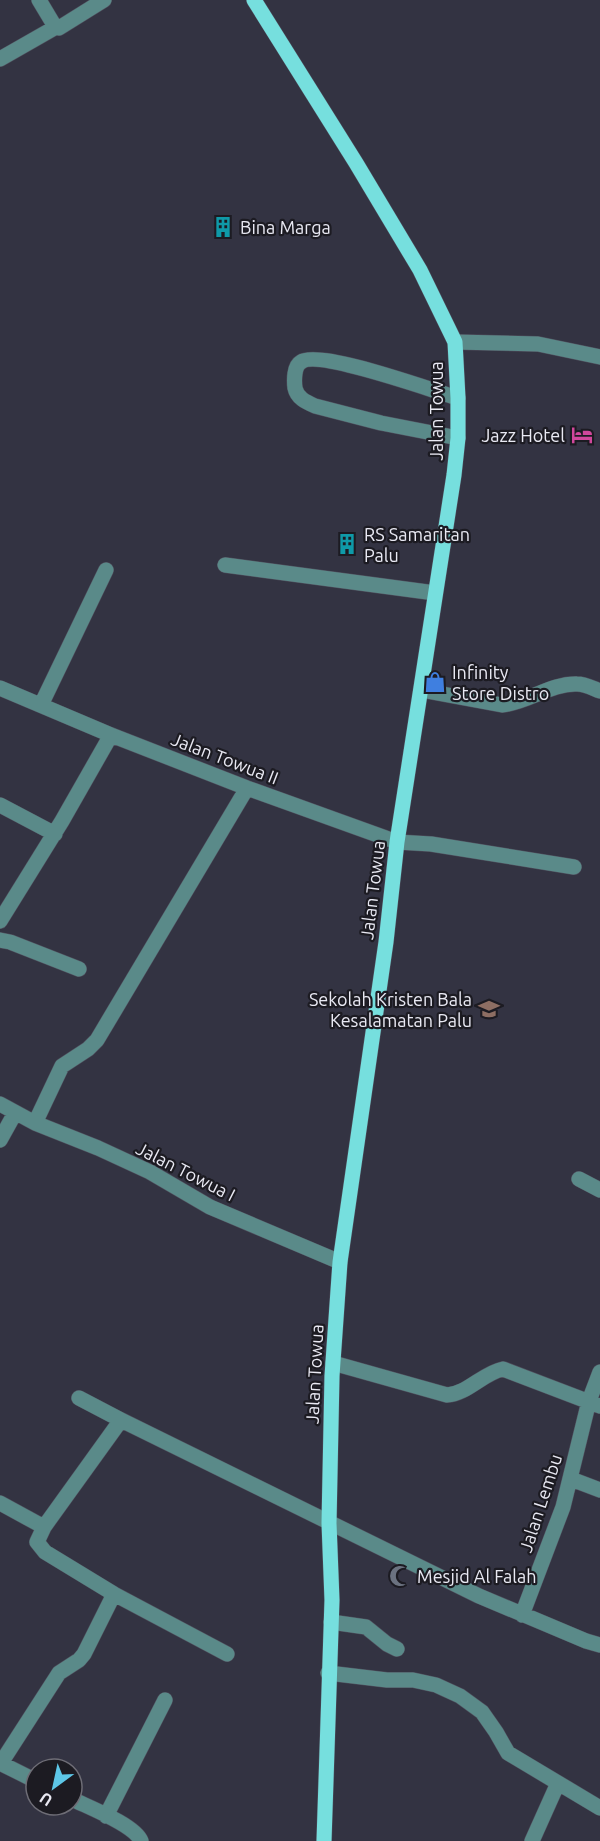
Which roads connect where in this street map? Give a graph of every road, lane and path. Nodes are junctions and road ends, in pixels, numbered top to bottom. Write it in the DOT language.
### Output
graph roads {
  1 [pos="39,0"];
  2 [pos="104,0"];
  3 [pos="254,0"];
  4 [pos="56,27"];
  5 [pos="0,59"];
  6 [pos="455,342"];
  7 [pos="600,357"];
  8 [pos="458,398"];
  9 [pos="458,438"];
  10 [pos="225,565"];
  11 [pos="106,570"];
  12 [pos="435,593"];
  13 [pos="0,688"];
  14 [pos="421,690"];
  15 [pos="600,691"];
  16 [pos="41,705"];
  17 [pos="111,735"];
  18 [pos="247,788"];
  19 [pos="0,805"];
  20 [pos="55,834"];
  21 [pos="397,842"];
  22 [pos="574,867"];
  23 [pos="0,921"];
  24 [pos="0,940"];
  25 [pos="79,969"];
  26 [pos="0,1104"];
  27 [pos="15,1113"];
  28 [pos="35,1123"];
  29 [pos="0,1140"];
  30 [pos="579,1179"];
  31 [pos="600,1190"];
  32 [pos="340,1262"];
  33 [pos="333,1363"];
  34 [pos="600,1372"];
  35 [pos="79,1398"];
  36 [pos="594,1404"];
  37 [pos="122,1420"];
  38 [pos="571,1479"];
  39 [pos="600,1490"];
  40 [pos="1,1505"];
  41 [pos="329,1523"];
  42 [pos="44,1527"];
  43 [pos="114,1594"];
  44 [pos="522,1615"];
  45 [pos="331,1622"];
  46 [pos="600,1645"];
  47 [pos="397,1649"];
  48 [pos="227,1654"];
  49 [pos="328,1673"];
  50 [pos="165,1700"];
  51 [pos="0,1763"];
  52 [pos="24,1775"];
  53 [pos="558,1783"];
  54 [pos="84,1805"];
  55 [pos="600,1808"];
  56 [pos="106,1816"];
  57 [pos="141,1841"];
  58 [pos="324,1841"];
  59 [pos="532,1841"];
  1 -- 4 [label="street"];
  2 -- 4 [label="street"];
  3 -- 6 [label="main road, Jalan Towua"];
  4 -- 5 [label="street"];
  6 -- 7 [label="street"];
  6 -- 8 [label="main road, Jalan Towua"];
  8 -- 9 [label="main road, Jalan Towua"];
  8 -- 9 [label="street"];
  9 -- 12 [label="main road, Jalan Towua"];
  10 -- 12 [label="street"];
  11 -- 16 [label="street"];
  12 -- 14 [label="main road, Jalan Towua"];
  13 -- 16 [label="street, Jalan Towua II"];
  14 -- 15 [label="street"];
  14 -- 21 [label="main road, Jalan Towua"];
  16 -- 17 [label="street, Jalan Towua II"];
  17 -- 18 [label="street, Jalan Towua II"];
  17 -- 20 [label="street"];
  18 -- 21 [label="street, Jalan Towua II"];
  18 -- 28 [label="street"];
  19 -- 20 [label="street"];
  20 -- 23 [label="street"];
  21 -- 22 [label="street, Jalan Towua II"];
  21 -- 32 [label="main road, Jalan Towua"];
  24 -- 25 [label="street"];
  26 -- 27 [label="street, Jalan Towua I"];
  27 -- 28 [label="street, Jalan Towua I"];
  27 -- 29 [label="street"];
  28 -- 32 [label="street, Jalan Towua I"];
  30 -- 31 [label="street"];
  32 -- 33 [label="main road, Jalan Towua"];
  33 -- 36 [label="street"];
  33 -- 41 [label="main road, Jalan Towua"];
  34 -- 36 [label="street, Jalan Lembu"];
  35 -- 37 [label="street"];
  36 -- 38 [label="street, Jalan Lembu"];
  37 -- 41 [label="street"];
  37 -- 42 [label="street"];
  38 -- 39 [label="street"];
  38 -- 44 [label="street, Jalan Lembu"];
  40 -- 42 [label="street"];
  41 -- 44 [label="street"];
  41 -- 45 [label="main road, Jalan Towua"];
  42 -- 43 [label="street"];
  43 -- 48 [label="street"];
  43 -- 51 [label="street"];
  44 -- 46 [label="street"];
  45 -- 47 [label="street"];
  45 -- 49 [label="main road, Jalan Towua"];
  49 -- 53 [label="street"];
  49 -- 58 [label="main road, Jalan Towua"];
  50 -- 56 [label="street"];
  51 -- 52 [label="street"];
  53 -- 55 [label="street"];
  53 -- 59 [label="street"];
  54 -- 56 [label="street"];
  56 -- 57 [label="street"];
}
